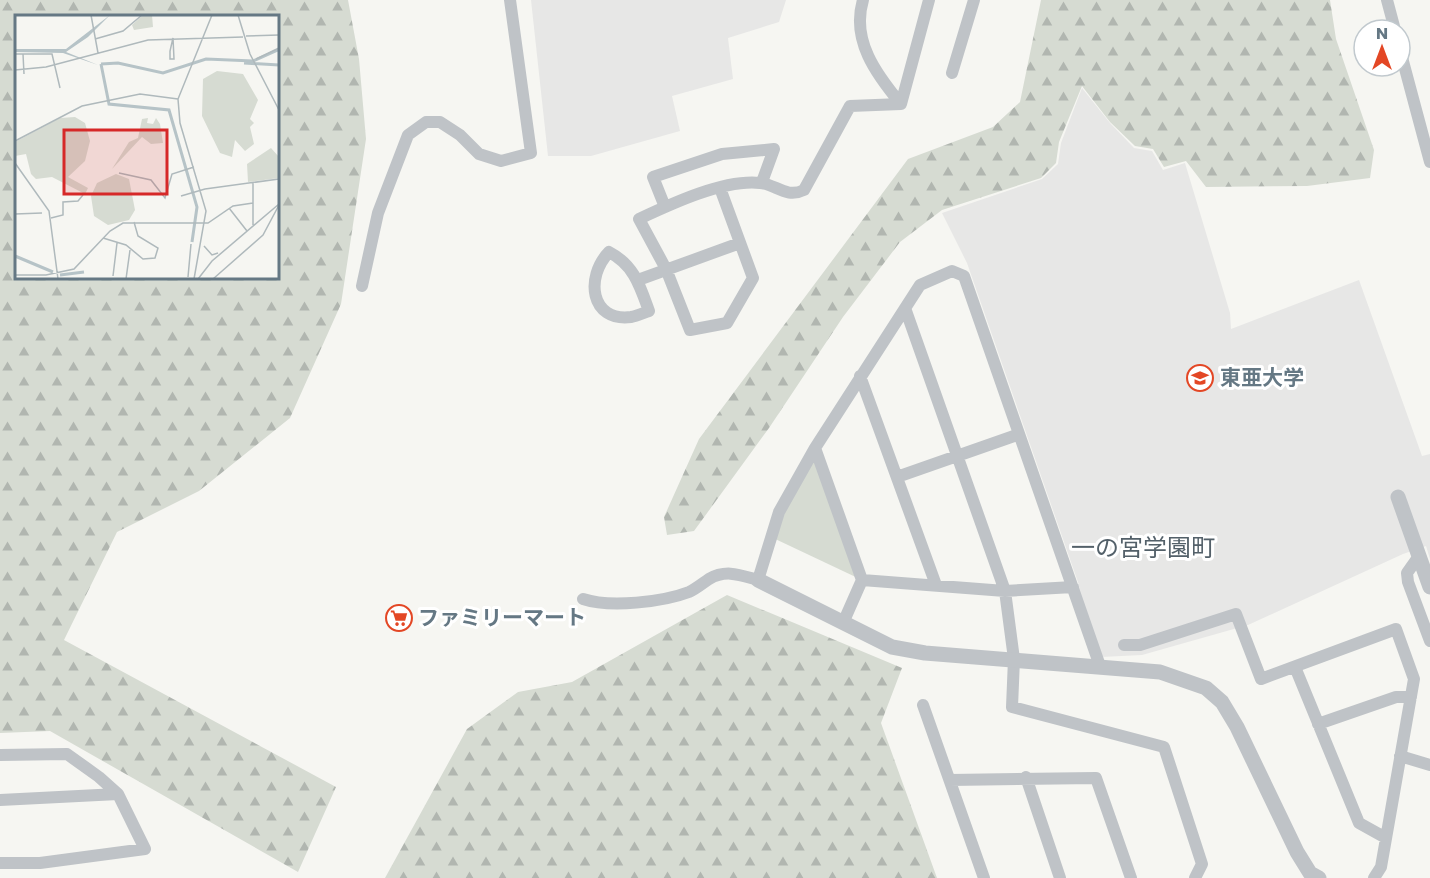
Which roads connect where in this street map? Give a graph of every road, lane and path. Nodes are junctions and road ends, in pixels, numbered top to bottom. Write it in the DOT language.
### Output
graph roads {
  1 [pos="510,0"];
  2 [pos="863,0"];
  3 [pos="930,0"];
  4 [pos="974,0"];
  5 [pos="1387,0"];
  6 [pos="1392,18"];
  7 [pos="952,73"];
  8 [pos="1408,78"];
  9 [pos="901,104"];
  10 [pos="1430,162"];
  11 [pos="762,182"];
  12 [pos="720,188"];
  13 [pos="665,207"];
  14 [pos="740,243"];
  15 [pos="666,270"];
  16 [pos="638,280"];
  17 [pos="362,286"];
  18 [pos="905,308"];
  19 [pos="860,376"];
  20 [pos="1014,436"];
  21 [pos="815,448"];
  22 [pos="957,456"];
  23 [pos="897,477"];
  24 [pos="1398,497"];
  25 [pos="1419,556"];
  26 [pos="758,580"];
  27 [pos="862,580"];
  28 [pos="936,585"];
  29 [pos="1073,587"];
  30 [pos="1430,587"];
  31 [pos="1005,591"];
  32 [pos="583,599"];
  33 [pos="843,623"];
  34 [pos="1430,641"];
  35 [pos="1124,645"];
  36 [pos="1014,659"];
  37 [pos="1100,666"];
  38 [pos="1295,667"];
  39 [pos="1411,697"];
  40 [pos="923,705"];
  41 [pos="1318,724"];
  42 [pos="0,755"];
  43 [pos="1400,756"];
  44 [pos="1430,765"];
  45 [pos="1026,777"];
  46 [pos="950,780"];
  47 [pos="118,794"];
  48 [pos="0,800"];
  49 [pos="1386,838"];
  50 [pos="0,863"];
  51 [pos="984,878"];
  52 [pos="1060,878"];
  53 [pos="1131,878"];
  54 [pos="1195,878"];
  55 [pos="1318,878"];
  56 [pos="1374,878"];
  1 -- 17 [label="street"];
  2 -- 9 [label="street"];
  3 -- 9 [label="street"];
  4 -- 7 [label="street"];
  5 -- 6 [label="street"];
  8 -- 10 [label="street"];
  9 -- 11 [label="street"];
  11 -- 12 [label="street"];
  11 -- 13 [label="street"];
  12 -- 13 [label="street"];
  12 -- 14 [label="street"];
  13 -- 15 [label="street"];
  14 -- 15 [label="street"];
  14 -- 15 [label="street"];
  15 -- 16 [label="street"];
  16 -- 16 [label="street"];
  18 -- 19 [label="street"];
  18 -- 22 [label="street"];
  18 -- 29 [label="street"];
  19 -- 21 [label="street"];
  19 -- 23 [label="street"];
  20 -- 22 [label="street"];
  21 -- 26 [label="street"];
  21 -- 27 [label="street"];
  22 -- 23 [label="street"];
  22 -- 31 [label="street"];
  23 -- 28 [label="street"];
  24 -- 25 [label="street"];
  25 -- 30 [label="street"];
  25 -- 34 [label="street"];
  26 -- 32 [label="street"];
  26 -- 33 [label="street"];
  27 -- 28 [label="street"];
  27 -- 33 [label="street"];
  28 -- 31 [label="street"];
  29 -- 31 [label="street"];
  29 -- 37 [label="street"];
  31 -- 36 [label="street"];
  33 -- 36 [label="street"];
  35 -- 38 [label="street"];
  36 -- 37 [label="street"];
  36 -- 54 [label="street"];
  37 -- 55 [label="street"];
  38 -- 39 [label="street"];
  38 -- 41 [label="street"];
  39 -- 41 [label="street"];
  39 -- 43 [label="street"];
  40 -- 46 [label="street"];
  41 -- 49 [label="street"];
  42 -- 47 [label="street"];
  43 -- 44 [label="street"];
  43 -- 49 [label="street"];
  45 -- 46 [label="street"];
  45 -- 52 [label="street"];
  45 -- 53 [label="street"];
  46 -- 51 [label="street"];
  47 -- 48 [label="street"];
  47 -- 50 [label="street"];
  49 -- 56 [label="street"];
}
